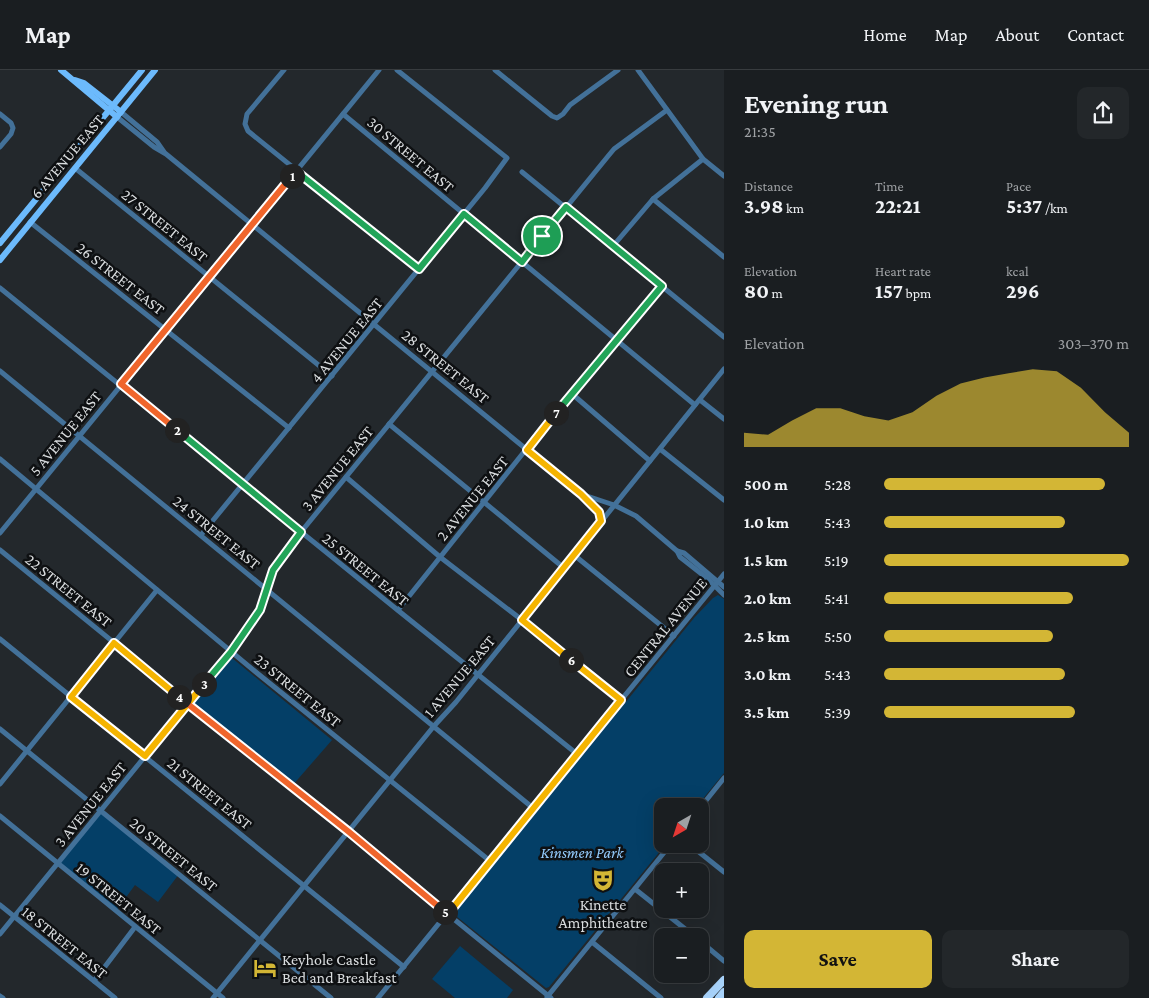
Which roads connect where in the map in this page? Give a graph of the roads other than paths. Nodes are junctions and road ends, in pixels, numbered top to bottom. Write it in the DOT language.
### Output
graph roads {
  1 [pos="61,70"];
  2 [pos="142,70"];
  3 [pos="155,70"];
  4 [pos="284,70"];
  5 [pos="379,70"];
  6 [pos="397,70"];
  7 [pos="495,70"];
  8 [pos="618,70"];
  9 [pos="638,70"];
  10 [pos="111,108"];
  11 [pos="667,110"];
  12 [pos="0,114"];
  13 [pos="343,114"];
  14 [pos="119,115"];
  15 [pos="0,147"];
  16 [pos="703,159"];
  17 [pos="75,168"];
  18 [pos="296,171"];
  19 [pos="522,172"];
  20 [pos="724,176"];
  21 [pos="653,199"];
  22 [pos="566,207"];
  23 [pos="464,214"];
  24 [pos="30,222"];
  25 [pos="252,224"];
  26 [pos="0,243"];
  27 [pos="612,246"];
  28 [pos="724,257"];
  29 [pos="0,260"];
  30 [pos="522,262"];
  31 [pos="419,269"];
  32 [pos="209,277"];
  33 [pos="662,286"];
  34 [pos="0,288"];
  35 [pos="374,324"];
  36 [pos="166,329"];
  37 [pos="724,337"];
  38 [pos="616,339"];
  39 [pos="724,369"];
  40 [pos="0,371"];
  41 [pos="432,372"];
  42 [pos="332,376"];
  43 [pos="121,384"];
  44 [pos="571,393"];
  45 [pos="700,400"];
  46 [pos="695,405"];
  47 [pos="724,419"];
  48 [pos="389,424"];
  49 [pos="289,428"];
  50 [pos="79,435"];
  51 [pos="660,449"];
  52 [pos="527,450"];
  53 [pos="0,459"];
  54 [pos="650,461"];
  55 [pos="346,477"];
  56 [pos="243,484"];
  57 [pos="36,489"];
  58 [pos="581,494"];
  59 [pos="724,500"];
  60 [pos="485,502"];
  61 [pos="614,505"];
  62 [pos="601,521"];
  63 [pos="301,532"];
  64 [pos="0,533"];
  65 [pos="201,536"];
  66 [pos="0,550"];
  67 [pos="677,551"];
  68 [pos="574,555"];
  69 [pos="440,557"];
  70 [pos="564,568"];
  71 [pos="724,574"];
  72 [pos="718,581"];
  73 [pos="714,586"];
  74 [pos="724,587"];
  75 [pos="267,589"];
  76 [pos="157,590"];
  77 [pos="724,595"];
  78 [pos="398,610"];
  79 [pos="522,620"];
  80 [pos="674,636"];
  81 [pos="0,639"];
  82 [pos="114,643"];
  83 [pos="231,652"];
  84 [pos="478,674"];
  85 [pos="71,697"];
  86 [pos="621,700"];
  87 [pos="188,704"];
  88 [pos="434,726"];
  89 [pos="0,730"];
  90 [pos="26,751"];
  91 [pos="577,754"];
  92 [pos="145,756"];
  93 [pos="390,780"];
  94 [pos="723,781"];
  95 [pos="0,784"];
  96 [pos="709,798"];
  97 [pos="533,808"];
  98 [pos="100,811"];
  99 [pos="0,816"];
  100 [pos="349,832"];
  101 [pos="664,853"];
  102 [pos="700,853"];
  103 [pos="490,861"];
  104 [pos="57,864"];
  105 [pos="724,872"];
  106 [pos="304,887"];
  107 [pos="635,889"];
  108 [pos="0,905"];
  109 [pos="448,914"];
  110 [pos="14,917"];
  111 [pos="136,927"];
  112 [pos="684,928"];
  113 [pos="0,934"];
  114 [pos="260,940"];
  115 [pos="592,942"];
  116 [pos="709,948"];
  117 [pos="724,961"];
  118 [pos="404,967"];
  119 [pos="724,980"];
  120 [pos="94,981"];
  121 [pos="724,992"];
  122 [pos="217,993"];
  123 [pos="0,996"];
  124 [pos="548,997"];
  125 [pos="3,998"];
  126 [pos="115,998"];
  127 [pos="213,998"];
  128 [pos="223,998"];
  129 [pos="331,998"];
  130 [pos="378,998"];
  131 [pos="661,998"];
  132 [pos="707,998"];
  133 [pos="718,998"];
  1 -- 10 [label="main road, 28 STREET EAST"];
  2 -- 10 [label="main road, 6 AVENUE EAST"];
  3 -- 14 [label="main road, 6 AVENUE EAST"];
  4 -- 18 [label="street"];
  5 -- 13 [label="street, 5 AVENUE EAST"];
  6 -- 23 [label="street, 4 AVENUE EAST"];
  7 -- 8 [label="street"];
  9 -- 11 [label="street"];
  10 -- 14 [label="main road, 28 STREET EAST"];
  10 -- 26 [label="main road, 6 AVENUE EAST"];
  11 -- 16 [label="street"];
  11 -- 22 [label="street, 3 AVENUE EAST"];
  12 -- 15 [label="street"];
  13 -- 18 [label="street, 5 AVENUE EAST"];
  13 -- 23 [label="street, 30 STREET EAST"];
  14 -- 17 [label="main road, 6 AVENUE EAST"];
  14 -- 25 [label="street, 28 STREET EAST"];
  16 -- 20 [label="street"];
  16 -- 21 [label="street"];
  17 -- 24 [label="main road, 6 AVENUE EAST"];
  17 -- 32 [label="street, 27 STREET EAST"];
  18 -- 25 [label="street, 5 AVENUE EAST"];
  18 -- 31 [label="street"];
  19 -- 22 [label="street"];
  21 -- 27 [label="street"];
  21 -- 28 [label="street"];
  22 -- 27 [label="street"];
  22 -- 30 [label="street, 3 AVENUE EAST"];
  23 -- 30 [label="street, 30 STREET EAST"];
  23 -- 31 [label="street, 4 AVENUE EAST"];
  24 -- 29 [label="main road, 6 AVENUE EAST"];
  24 -- 36 [label="street, 26 STREET EAST"];
  25 -- 32 [label="street, 5 AVENUE EAST"];
  25 -- 35 [label="street, 28 STREET EAST"];
  27 -- 33 [label="street"];
  30 -- 38 [label="street, 30 STREET EAST"];
  30 -- 41 [label="street, 3 AVENUE EAST"];
  31 -- 35 [label="street, 4 AVENUE EAST"];
  32 -- 36 [label="street, 5 AVENUE EAST"];
  32 -- 42 [label="street, 27 STREET EAST"];
  33 -- 37 [label="street"];
  33 -- 38 [label="street, 2 AVENUE EAST"];
  34 -- 43 [label="street, 25 STREET EAST"];
  35 -- 41 [label="street, 28 STREET EAST"];
  35 -- 42 [label="street, 4 AVENUE EAST"];
  36 -- 43 [label="street, 5 AVENUE EAST"];
  36 -- 49 [label="street, 26 STREET EAST"];
  38 -- 44 [label="street, 2 AVENUE EAST"];
  38 -- 46 [label="street, 30 STREET EAST"];
  39 -- 45 [label="street, 1 AVENUE EAST"];
  40 -- 50 [label="street, 24 STREET EAST"];
  41 -- 48 [label="street, 3 AVENUE EAST"];
  41 -- 52 [label="street, 28 STREET EAST"];
  42 -- 49 [label="street, 4 AVENUE EAST"];
  43 -- 50 [label="street, 5 AVENUE EAST"];
  43 -- 56 [label="street, 25 STREET EAST"];
  44 -- 52 [label="street, 2 AVENUE EAST"];
  44 -- 54 [label="street"];
  45 -- 46 [label="street, 1 AVENUE EAST"];
  45 -- 47 [label="street"];
  46 -- 51 [label="street, 1 AVENUE EAST"];
  48 -- 55 [label="street, 3 AVENUE EAST"];
  48 -- 60 [label="street"];
  49 -- 56 [label="street, 4 AVENUE EAST"];
  50 -- 57 [label="street, 5 AVENUE EAST"];
  50 -- 65 [label="street, 24 STREET EAST"];
  51 -- 54 [label="street, 1 AVENUE EAST"];
  51 -- 59 [label="street"];
  52 -- 58 [label="street, 28 STREET EAST"];
  52 -- 60 [label="street, 2 AVENUE EAST"];
  53 -- 57 [label="street, 23 STREET EAST"];
  54 -- 61 [label="street, 1 AVENUE EAST"];
  55 -- 63 [label="street, 3 AVENUE EAST"];
  55 -- 69 [label="street"];
  56 -- 63 [label="street, 25 STREET EAST"];
  56 -- 65 [label="street, 4 AVENUE EAST"];
  57 -- 64 [label="street, 5 AVENUE EAST"];
  57 -- 76 [label="street, 23 STREET EAST"];
  58 -- 61 [label="street, 28 STREET EAST"];
  58 -- 62 [label="street"];
  60 -- 69 [label="street, 2 AVENUE EAST"];
  60 -- 70 [label="street"];
  61 -- 62 [label="street, 1 AVENUE EAST"];
  61 -- 67 [label="street, 28 STREET EAST"];
  62 -- 68 [label="street, 1 AVENUE EAST"];
  63 -- 75 [label="street, 3 AVENUE EAST"];
  63 -- 78 [label="street, 25 STREET EAST"];
  65 -- 75 [label="street, 24 STREET EAST"];
  66 -- 82 [label="street, 22 STREET EAST"];
  67 -- 72 [label="street"];
  67 -- 73 [label="street, 28 STREET EAST"];
  68 -- 70 [label="street, 1 AVENUE EAST"];
  68 -- 80 [label="street"];
  69 -- 78 [label="street, 2 AVENUE EAST"];
  69 -- 79 [label="street"];
  70 -- 79 [label="street, 1 AVENUE EAST"];
  71 -- 72 [label="street, CENTRAL AVENUE"];
  72 -- 73 [label="street, CENTRAL AVENUE"];
  72 -- 74 [label="street"];
  73 -- 77 [label="street, 28 STREET EAST"];
  73 -- 80 [label="street, CENTRAL AVENUE"];
  75 -- 83 [label="street, 3 AVENUE EAST"];
  75 -- 88 [label="street, 24 STREET EAST"];
  76 -- 82 [label="street"];
  76 -- 83 [label="street, 23 STREET EAST"];
  78 -- 84 [label="street, 25 STREET EAST"];
  79 -- 84 [label="street, 1 AVENUE EAST"];
  79 -- 86 [label="street"];
  80 -- 86 [label="street, CENTRAL AVENUE"];
  81 -- 85 [label="street, 21 STREET EAST"];
  82 -- 85 [label="street"];
  82 -- 87 [label="street, 22 STREET EAST"];
  83 -- 87 [label="street, 3 AVENUE EAST"];
  83 -- 93 [label="street, 23 STREET EAST"];
  84 -- 88 [label="street, 1 AVENUE EAST"];
  84 -- 91 [label="street, 25 STREET EAST"];
  85 -- 90 [label="street"];
  85 -- 92 [label="street, 21 STREET EAST"];
  86 -- 91 [label="street, CENTRAL AVENUE"];
  87 -- 92 [label="street, 3 AVENUE EAST"];
  87 -- 100 [label="street, 22 STREET EAST"];
  88 -- 93 [label="street, 1 AVENUE EAST"];
  88 -- 97 [label="street, 24 STREET EAST"];
  89 -- 90 [label="street, 20 STREET EAST"];
  90 -- 95 [label="street"];
  90 -- 98 [label="street, 20 STREET EAST"];
  91 -- 97 [label="street, CENTRAL AVENUE"];
  92 -- 98 [label="street, 3 AVENUE EAST"];
  92 -- 106 [label="street, 21 STREET EAST"];
  93 -- 100 [label="street, 1 AVENUE EAST"];
  93 -- 103 [label="street, 23 STREET EAST"];
  94 -- 96 [label="street"];
  97 -- 103 [label="street, CENTRAL AVENUE"];
  98 -- 104 [label="street, 3 AVENUE EAST"];
  98 -- 114 [label="street, 20 STREET EAST"];
  99 -- 104 [label="street, 19 STREET EAST"];
  100 -- 106 [label="street, 1 AVENUE EAST"];
  100 -- 109 [label="street, 22 STREET EAST"];
  101 -- 107 [label="street"];
  102 -- 105 [label="street"];
  103 -- 109 [label="street, CENTRAL AVENUE"];
  104 -- 110 [label="street, 3 AVENUE EAST"];
  104 -- 111 [label="street, 19 STREET EAST"];
  106 -- 114 [label="street, 1 AVENUE EAST"];
  106 -- 118 [label="street, 21 STREET EAST"];
  107 -- 112 [label="street"];
  107 -- 115 [label="street"];
  108 -- 110 [label="street, 18 STREET EAST"];
  109 -- 118 [label="street, CENTRAL AVENUE"];
  109 -- 124 [label="street, 22 STREET EAST"];
  110 -- 113 [label="street, 3 AVENUE EAST"];
  110 -- 120 [label="street, 18 STREET EAST"];
  111 -- 120 [label="street"];
  111 -- 122 [label="street, 19 STREET EAST"];
  114 -- 122 [label="street, 1 AVENUE EAST"];
  114 -- 129 [label="street, 20 STREET EAST"];
  115 -- 124 [label="street"];
  115 -- 131 [label="street"];
  116 -- 117 [label="street"];
  118 -- 130 [label="street, CENTRAL AVENUE"];
  119 -- 132 [label="highway"];
  120 -- 126 [label="street, 18 STREET EAST"];
  121 -- 133 [label="highway"];
  122 -- 127 [label="street, 1 AVENUE EAST"];
  122 -- 128 [label="street, 19 STREET EAST"];
  123 -- 125 [label="street"];
}
